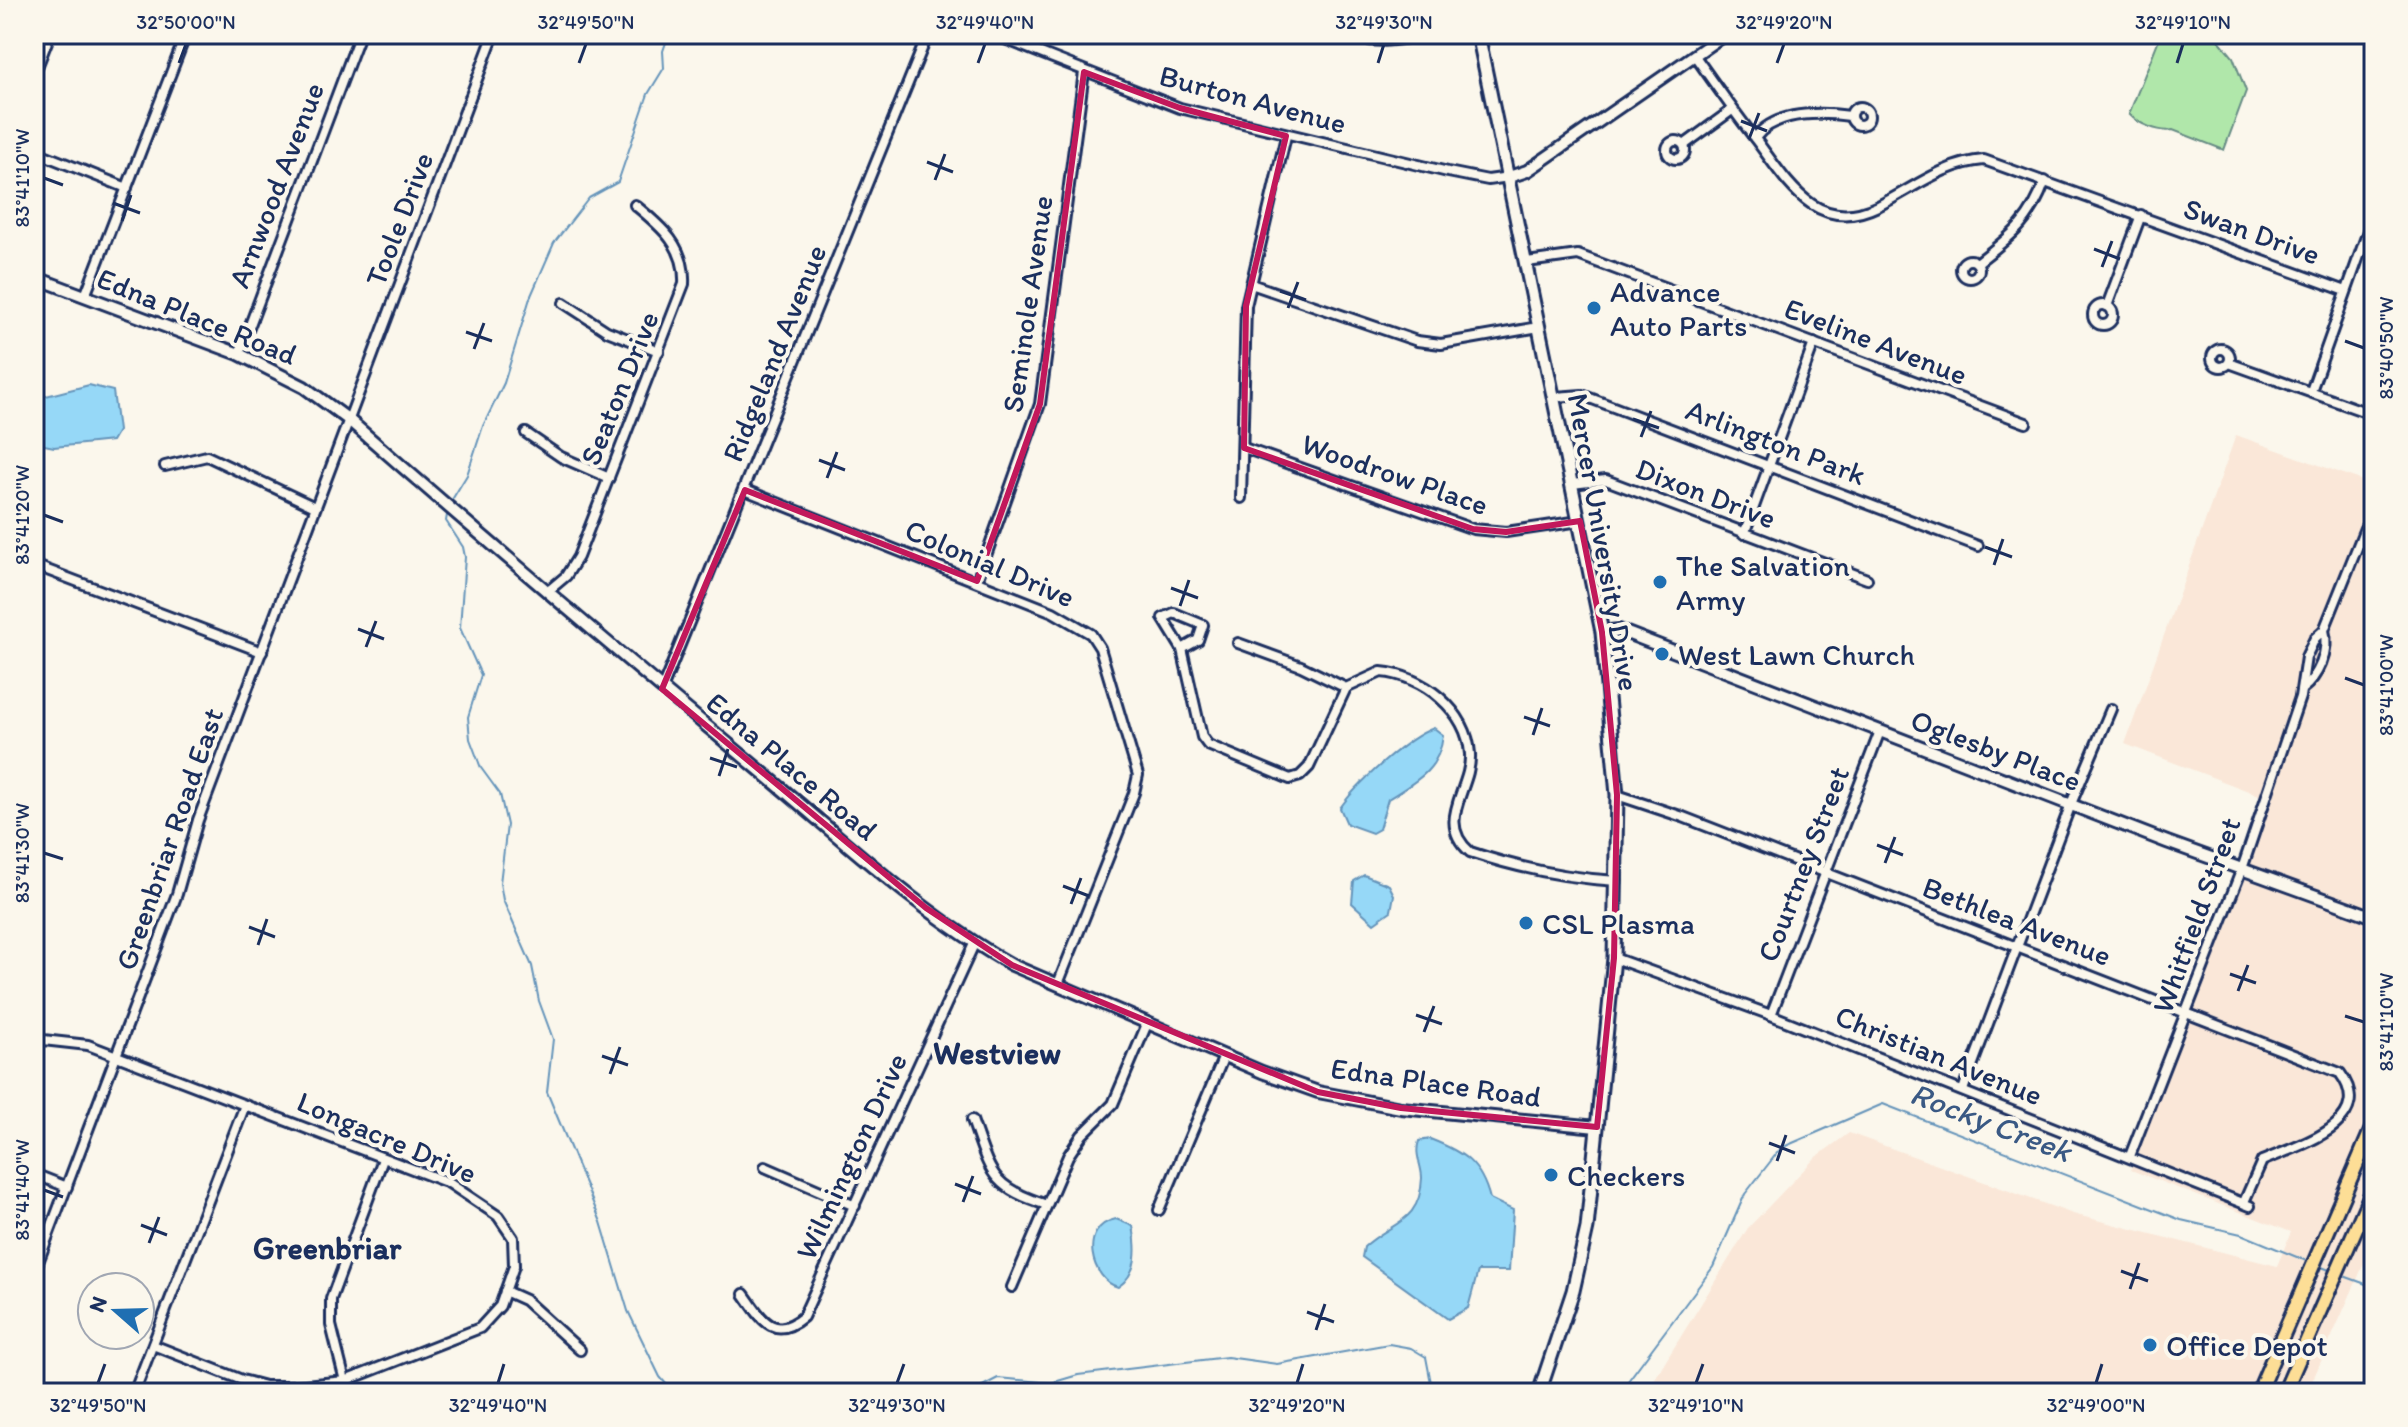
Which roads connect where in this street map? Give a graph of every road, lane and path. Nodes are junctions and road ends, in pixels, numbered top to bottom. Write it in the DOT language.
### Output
graph roads {
  1 [pos="50,34"];
  2 [pos="186,34"];
  3 [pos="360,34"];
  4 [pos="494,34"];
  5 [pos="928,34"];
  6 [pos="992,34"];
  7 [pos="1342,34"];
  8 [pos="1429,34"];
  9 [pos="1478,34"];
  10 [pos="1725,34"];
  11 [pos="1695,56"];
  12 [pos="1084,72"];
  13 [pos="34,75"];
  14 [pos="1732,110"];
  15 [pos="1850,116"];
  16 [pos="1286,136"];
  17 [pos="1755,138"];
  18 [pos="1684,145"];
  19 [pos="34,151"];
  20 [pos="1509,177"];
  21 [pos="2045,181"];
  22 [pos="127,188"];
  23 [pos="635,205"];
  24 [pos="2374,214"];
  25 [pos="2141,215"];
  26 [pos="1527,262"];
  27 [pos="1977,263"];
  28 [pos="34,277"];
  29 [pos="1251,284"];
  30 [pos="2346,291"];
  31 [pos="85,296"];
  32 [pos="564,303"];
  33 [pos="2107,306"];
  34 [pos="1539,327"];
  35 [pos="1814,343"];
  36 [pos="659,351"];
  37 [pos="239,354"];
  38 [pos="2229,363"];
  39 [pos="2311,391"];
  40 [pos="1555,397"];
  41 [pos="2374,415"];
  42 [pos="349,420"];
  43 [pos="2026,423"];
  44 [pos="526,433"];
  45 [pos="1244,448"];
  46 [pos="1769,464"];
  47 [pos="165,466"];
  48 [pos="609,478"];
  49 [pos="1572,484"];
  50 [pos="745,490"];
  51 [pos="1241,498"];
  52 [pos="315,507"];
  53 [pos="1580,521"];
  54 [pos="2374,524"];
  55 [pos="1744,534"];
  56 [pos="1978,546"];
  57 [pos="34,565"];
  58 [pos="1867,579"];
  59 [pos="977,581"];
  60 [pos="547,592"];
  61 [pos="2324,630"];
  62 [pos="1602,632"];
  63 [pos="1238,643"];
  64 [pos="1182,649"];
  65 [pos="262,652"];
  66 [pos="1346,688"];
  67 [pos="662,689"];
  68 [pos="2302,689"];
  69 [pos="2111,709"];
  70 [pos="1880,731"];
  71 [pos="1617,795"];
  72 [pos="2071,804"];
  73 [pos="2243,866"];
  74 [pos="1825,873"];
  75 [pos="1617,881"];
  76 [pos="2374,917"];
  77 [pos="974,944"];
  78 [pos="2017,947"];
  79 [pos="1614,958"];
  80 [pos="1058,984"];
  81 [pos="2187,1012"];
  82 [pos="1771,1015"];
  83 [pos="1147,1024"];
  84 [pos="34,1039"];
  85 [pos="117,1056"];
  86 [pos="1224,1056"];
  87 [pos="1963,1090"];
  88 [pos="245,1105"];
  89 [pos="972,1120"];
  90 [pos="2374,1124"];
  91 [pos="1597,1127"];
  92 [pos="2130,1156"];
  93 [pos="383,1159"];
  94 [pos="765,1167"];
  95 [pos="34,1174"];
  96 [pos="67,1187"];
  97 [pos="2372,1192"];
  98 [pos="2247,1204"];
  99 [pos="1047,1205"];
  100 [pos="855,1206"];
  101 [pos="1159,1210"];
  102 [pos="34,1273"];
  103 [pos="1012,1287"];
  104 [pos="505,1291"];
  105 [pos="744,1294"];
  106 [pos="156,1337"];
  107 [pos="156,1346"];
  108 [pos="580,1350"];
  109 [pos="151,1351"];
  110 [pos="345,1381"];
  111 [pos="134,1393"];
  112 [pos="1539,1393"];
  113 [pos="2258,1393"];
  114 [pos="2284,1393"];
  1 -- 13 [label="street"];
  2 -- 22 [label="street"];
  3 -- 37 [label="street, Arnwood Avenue"];
  4 -- 42 [label="street, Toole Drive"];
  5 -- 50 [label="street, Ridgeland Avenue"];
  6 -- 12 [label="street, Burton Avenue"];
  7 -- 8 [label="street"];
  9 -- 20 [label="main road, Mercer University Drive"];
  10 -- 11 [label="street"];
  11 -- 14 [label="street, Swan Drive"];
  11 -- 20 [label="street"];
  12 -- 16 [label="street, Burton Avenue"];
  12 -- 59 [label="street, Seminole Avenue"];
  14 -- 17 [label="street, Swan Drive"];
  14 -- 18 [label="street"];
  15 -- 17 [label="street"];
  16 -- 20 [label="street, Burton Avenue"];
  16 -- 29 [label="street"];
  17 -- 21 [label="street, Swan Drive"];
  19 -- 22 [label="street"];
  20 -- 26 [label="main road, Mercer University Drive"];
  21 -- 25 [label="street, Swan Drive"];
  21 -- 27 [label="street"];
  22 -- 31 [label="street"];
  23 -- 36 [label="street, Seaton Drive"];
  24 -- 30 [label="street"];
  25 -- 30 [label="street, Swan Drive"];
  25 -- 33 [label="street, Swan Drive"];
  26 -- 34 [label="main road, Mercer University Drive"];
  26 -- 35 [label="street, Eveline Avenue"];
  28 -- 31 [label="street, Edna Place Road"];
  29 -- 34 [label="street"];
  29 -- 45 [label="street"];
  30 -- 39 [label="street"];
  31 -- 37 [label="street, Edna Place Road"];
  32 -- 36 [label="street"];
  34 -- 40 [label="main road, Mercer University Drive"];
  35 -- 43 [label="street, Eveline Avenue"];
  35 -- 46 [label="street"];
  36 -- 48 [label="street, Seaton Drive"];
  37 -- 42 [label="street, Edna Place Road"];
  38 -- 39 [label="street"];
  39 -- 41 [label="street"];
  40 -- 46 [label="street, Arlington Park"];
  40 -- 49 [label="main road, Mercer University Drive"];
  42 -- 52 [label="street, Greenbriar Road East"];
  42 -- 60 [label="street, Edna Place Road"];
  44 -- 48 [label="street"];
  45 -- 51 [label="street"];
  45 -- 53 [label="street, Woodrow Place"];
  46 -- 55 [label="street"];
  46 -- 56 [label="street, Arlington Park"];
  47 -- 52 [label="street"];
  48 -- 60 [label="street, Seaton Drive"];
  49 -- 53 [label="main road, Mercer University Drive"];
  49 -- 55 [label="street, Dixon Drive"];
  50 -- 59 [label="street, Colonial Drive"];
  50 -- 67 [label="street, Ridgeland Avenue"];
  52 -- 65 [label="street, Greenbriar Road East"];
  53 -- 62 [label="main road, Mercer University Drive"];
  54 -- 61 [label="street, Whitfield Street"];
  55 -- 58 [label="street, Dixon Drive"];
  57 -- 65 [label="street"];
  59 -- 80 [label="street, Colonial Drive"];
  60 -- 67 [label="street, Edna Place Road"];
  61 -- 68 [label="street, Whitfield Street"];
  61 -- 68 [label="street, Whitfield Street"];
  62 -- 70 [label="street, Oglesby Place"];
  62 -- 71 [label="main road, Mercer University Drive"];
  63 -- 66 [label="street"];
  64 -- 64 [label="street"];
  64 -- 66 [label="street"];
  65 -- 85 [label="street, Greenbriar Road East"];
  66 -- 75 [label="street"];
  67 -- 77 [label="street, Edna Place Road"];
  68 -- 73 [label="street, Whitfield Street"];
  69 -- 72 [label="street"];
  70 -- 72 [label="street, Oglesby Place"];
  70 -- 74 [label="street, Courtney Street"];
  71 -- 74 [label="street, Bethlea Avenue"];
  71 -- 75 [label="main road, Mercer University Drive"];
  72 -- 73 [label="street, Oglesby Place"];
  72 -- 78 [label="street"];
  73 -- 76 [label="street, Oglesby Place"];
  73 -- 81 [label="street, Whitfield Street"];
  74 -- 78 [label="street, Bethlea Avenue"];
  74 -- 82 [label="street, Courtney Street"];
  75 -- 79 [label="main road, Mercer University Drive"];
  77 -- 80 [label="street, Edna Place Road"];
  77 -- 100 [label="street, Wilmington Drive"];
  78 -- 81 [label="street, Bethlea Avenue"];
  78 -- 87 [label="street"];
  79 -- 82 [label="street, Christian Avenue"];
  79 -- 91 [label="main road, Mercer University Drive"];
  80 -- 83 [label="street, Edna Place Road"];
  81 -- 92 [label="street, Whitfield Street"];
  81 -- 98 [label="street, Bethlea Avenue"];
  82 -- 87 [label="street, Christian Avenue"];
  83 -- 86 [label="street, Edna Place Road"];
  83 -- 99 [label="street"];
  84 -- 85 [label="street, Longacre Drive"];
  85 -- 88 [label="street, Longacre Drive"];
  85 -- 96 [label="street, Greenbriar Road East"];
  86 -- 91 [label="street, Edna Place Road"];
  86 -- 101 [label="street"];
  87 -- 92 [label="street, Christian Avenue"];
  88 -- 93 [label="street, Longacre Drive"];
  88 -- 106 [label="street"];
  89 -- 99 [label="street"];
  90 -- 113 [label="main road"];
  91 -- 112 [label="main road, Mercer University Drive"];
  92 -- 98 [label="street, Christian Avenue"];
  93 -- 104 [label="street, Longacre Drive"];
  93 -- 110 [label="street"];
  94 -- 100 [label="street"];
  95 -- 96 [label="street"];
  96 -- 102 [label="street, Greenbriar Road East"];
  97 -- 114 [label="main road"];
  99 -- 103 [label="street"];
  100 -- 105 [label="street, Wilmington Drive"];
  104 -- 108 [label="street"];
  104 -- 110 [label="street, Longacre Drive"];
  107 -- 110 [label="street, Longacre Drive"];
  109 -- 111 [label="street"];
}
